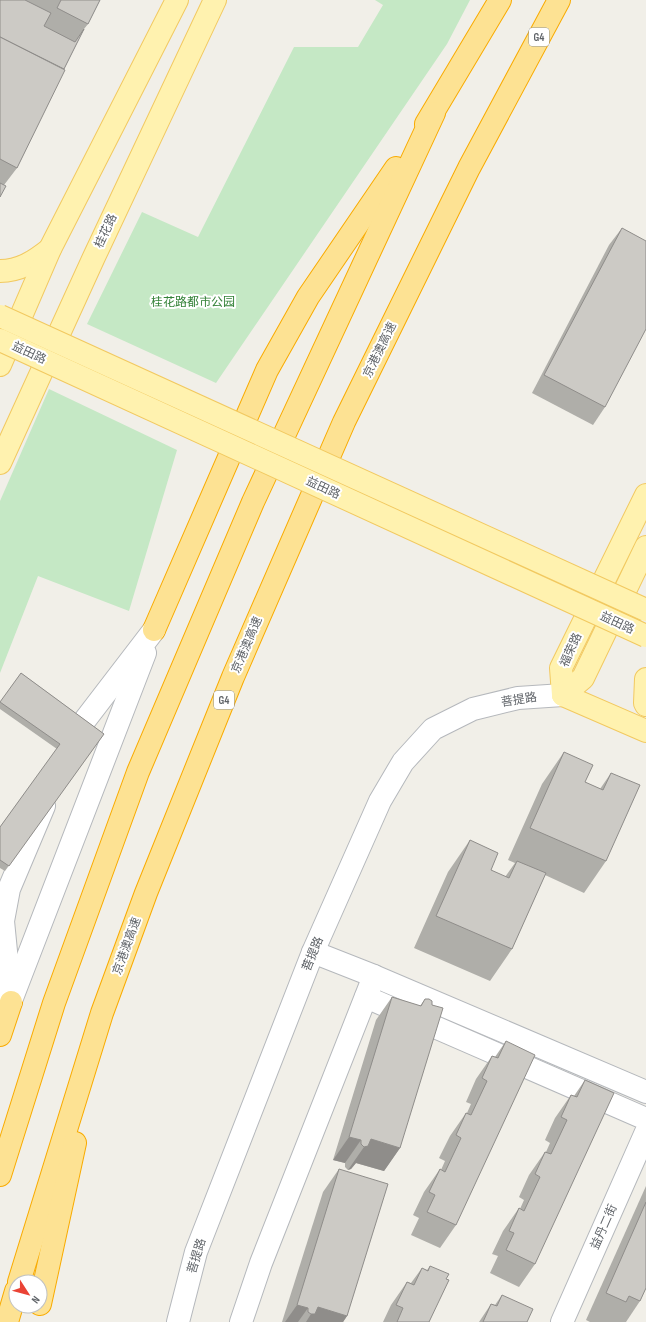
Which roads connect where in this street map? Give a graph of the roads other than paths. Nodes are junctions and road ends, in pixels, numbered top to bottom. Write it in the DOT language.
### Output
graph roads {
  1 [pos="177,0"];
  2 [pos="214,0"];
  3 [pos="500,0"];
  4 [pos="559,0"];
  5 [pos="434,113"];
  6 [pos="50,249"];
  7 [pos="0,271"];
  8 [pos="0,316"];
  9 [pos="0,340"];
  10 [pos="0,365"];
  11 [pos="0,464"];
  12 [pos="645,498"];
  13 [pos="646,547"];
  14 [pos="646,610"];
  15 [pos="154,630"];
  16 [pos="646,636"];
  17 [pos="646,679"];
  18 [pos="563,696"];
  19 [pos="646,705"];
  20 [pos="646,731"];
  21 [pos="62,762"];
  22 [pos="51,790"];
  23 [pos="313,952"];
  24 [pos="374,976"];
  25 [pos="366,997"];
  26 [pos="10,1002"];
  27 [pos="102,1013"];
  28 [pos="0,1034"];
  29 [pos="646,1092"];
  30 [pos="646,1119"];
  31 [pos="646,1132"];
  32 [pos="0,1175"];
  33 [pos="21,1274"];
  34 [pos="47,1274"];
  35 [pos="178,1322"];
  36 [pos="241,1322"];
  37 [pos="562,1322"];
  1 -- 6 [label="main road"];
  2 -- 11 [label="main road, 桂花路"];
  3 -- 5 [label="highway"];
  4 -- 27 [label="highway, 京港澳高速 / G4"];
  5 -- 15 [label="highway"];
  5 -- 32 [label="highway"];
  6 -- 7 [label="main road"];
  6 -- 10 [label="main road"];
  8 -- 14 [label="main road, 益田路, bridge"];
  9 -- 16 [label="main road, 益田路, bridge"];
  12 -- 18 [label="main road, 福荣路"];
  13 -- 18 [label="main road, 福荣路"];
  15 -- 21 [label="street"];
  15 -- 26 [label="street"];
  17 -- 19 [label="main road"];
  18 -- 20 [label="main road"];
  18 -- 23 [label="street, 菩提路"];
  22 -- 26 [label="street"];
  23 -- 24 [label="street"];
  23 -- 35 [label="street, 菩提路"];
  24 -- 25 [label="street"];
  24 -- 29 [label="street"];
  25 -- 30 [label="street"];
  25 -- 36 [label="street"];
  26 -- 28 [label="highway"];
  27 -- 33 [label="highway, 京港澳高速 / G4"];
  27 -- 34 [label="highway"];
  31 -- 37 [label="street, 益丹二街"];
}
